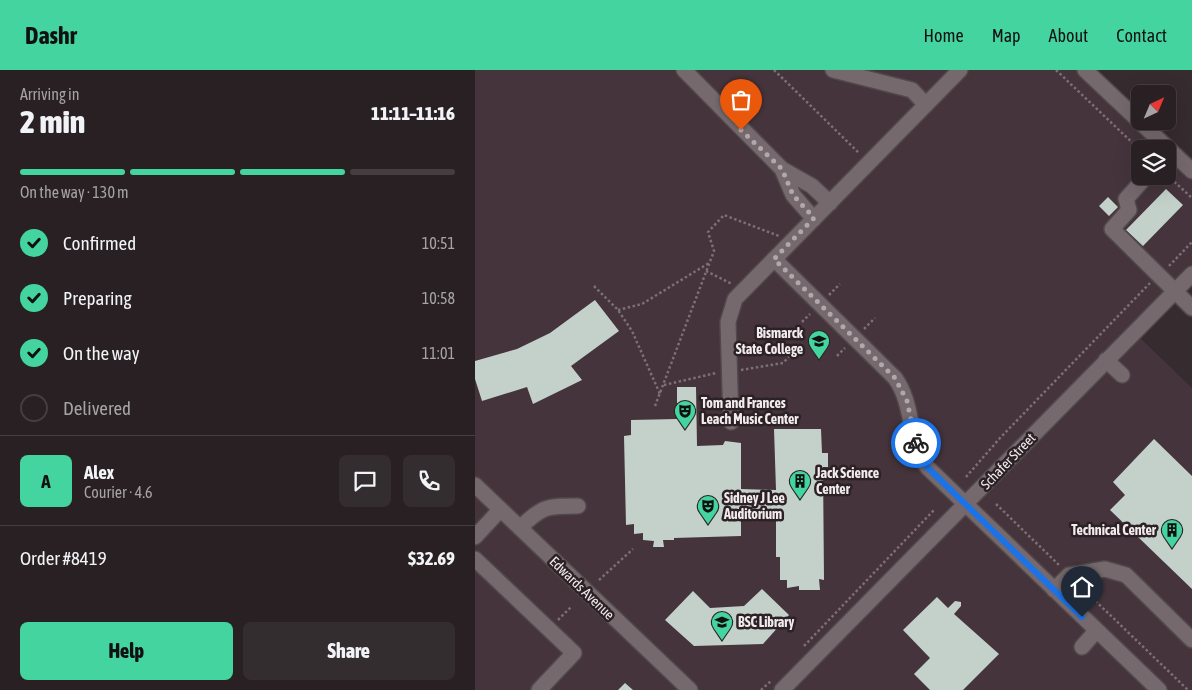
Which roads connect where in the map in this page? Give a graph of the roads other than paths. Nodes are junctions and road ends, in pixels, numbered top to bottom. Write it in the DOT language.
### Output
graph roads {
  1 [pos="684,70"];
  2 [pos="833,70"];
  3 [pos="960,70"];
  4 [pos="1092,72"];
  5 [pos="926,105"];
  6 [pos="1154,140"];
  7 [pos="1176,159"];
  8 [pos="782,169"];
  9 [pos="1192,171"];
  10 [pos="1138,185"];
  11 [pos="830,203"];
  12 [pos="814,218"];
  13 [pos="774,259"];
  14 [pos="1192,274"];
  15 [pos="1175,291"];
  16 [pos="1192,308"];
  17 [pos="1106,360"];
  18 [pos="1122,375"];
  19 [pos="731,422"];
  20 [pos="475,485"];
  21 [pos="966,505"];
  22 [pos="578,506"];
  23 [pos="500,510"];
  24 [pos="520,528"];
  25 [pos="475,537"];
  26 [pos="475,559"];
  27 [pos="1053,590"];
  28 [pos="1096,631"];
  29 [pos="1192,640"];
  30 [pos="1082,646"];
  31 [pos="777,684"];
  32 [pos="539,690"];
  33 [pos="690,690"];
  34 [pos="1159,690"];
  1 -- 8 [label="street"];
  2 -- 5 [label="street"];
  3 -- 5 [label="street"];
  4 -- 6 [label="street"];
  5 -- 11 [label="street"];
  7 -- 9 [label="street"];
  8 -- 11 [label="street"];
  8 -- 12 [label="street"];
  10 -- 15 [label="street"];
  11 -- 12 [label="street"];
  12 -- 13 [label="street"];
  13 -- 19 [label="street"];
  13 -- 21 [label="street"];
  14 -- 15 [label="street, Schafer Street"];
  15 -- 16 [label="street"];
  15 -- 17 [label="street, Schafer Street"];
  17 -- 18 [label="street"];
  17 -- 21 [label="street, Schafer Street"];
  20 -- 23 [label="street, Edwards Avenue"];
  21 -- 27 [label="street"];
  21 -- 31 [label="street, Schafer Street"];
  22 -- 24 [label="street"];
  23 -- 24 [label="street, Edwards Avenue"];
  23 -- 25 [label="street"];
  24 -- 33 [label="street, Edwards Avenue"];
  26 -- 32 [label="street"];
  27 -- 28 [label="street"];
  27 -- 29 [label="street"];
  28 -- 30 [label="street"];
  28 -- 34 [label="street"];
}
